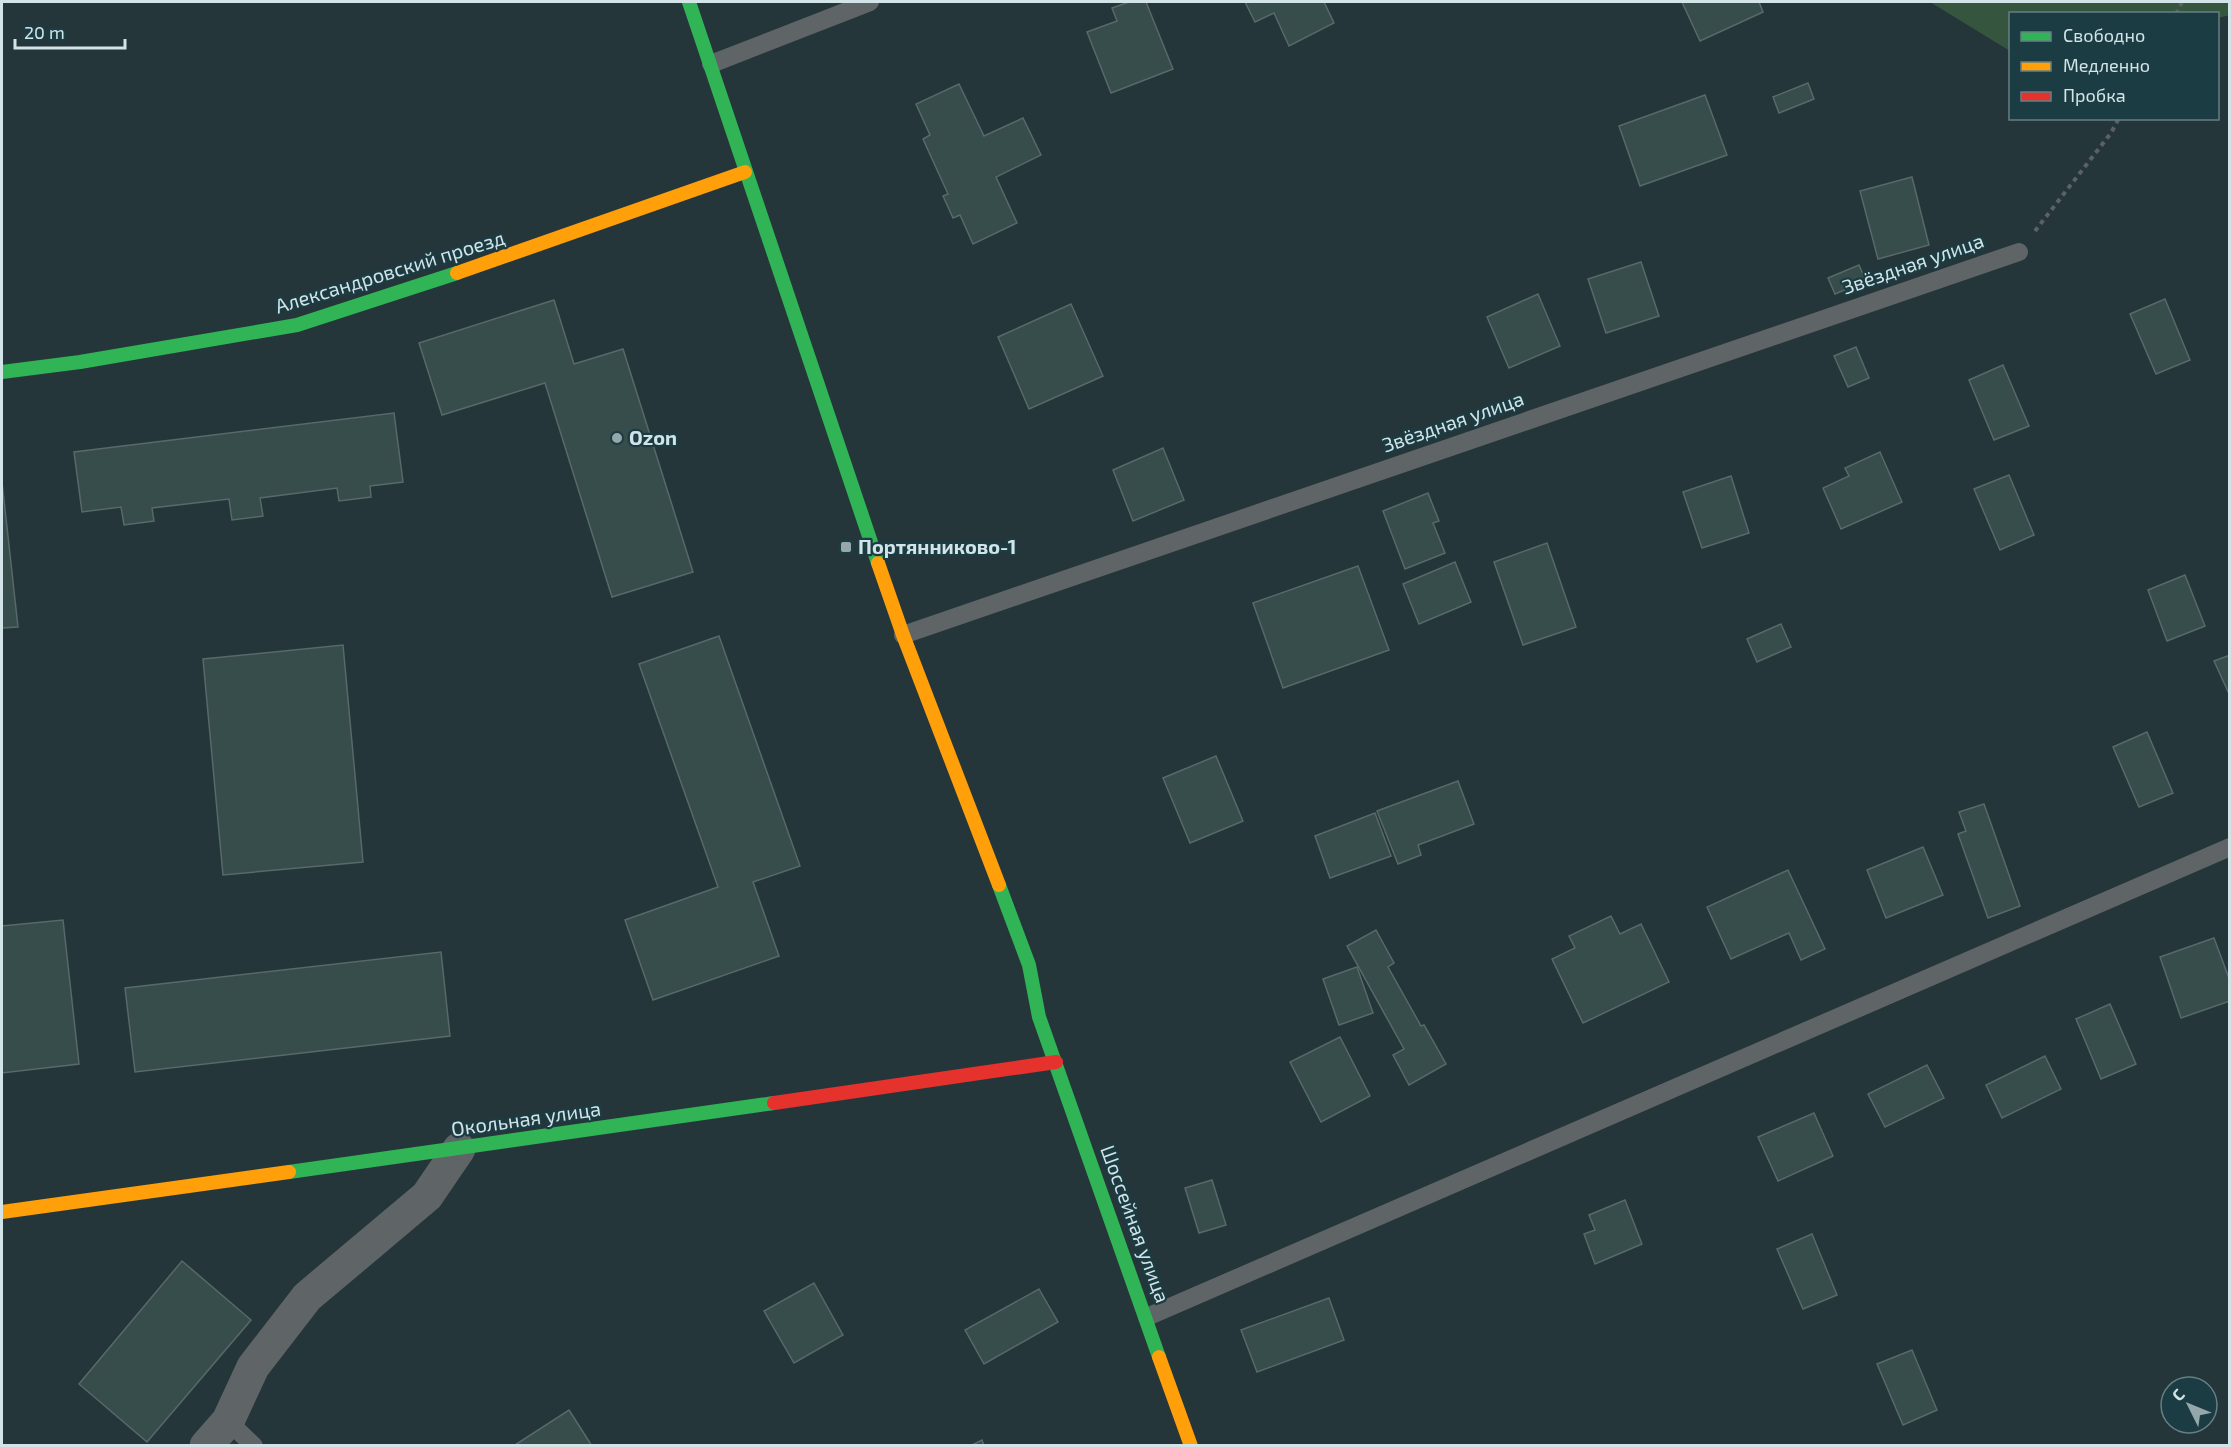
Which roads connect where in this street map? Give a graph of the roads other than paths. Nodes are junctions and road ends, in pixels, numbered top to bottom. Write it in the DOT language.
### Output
graph roads {
  1 [pos="689,2"];
  2 [pos="870,2"];
  3 [pos="711,64"];
  4 [pos="744,172"];
  5 [pos="2019,252"];
  6 [pos="2,372"];
  7 [pos="903,635"];
  8 [pos="2229,847"];
  9 [pos="1056,1062"];
  10 [pos="459,1149"];
  11 [pos="2,1212"];
  12 [pos="1147,1317"];
  13 [pos="228,1421"];
  14 [pos="206,1446"];
  15 [pos="254,1446"];
  16 [pos="1191,1446"];
  1 -- 3 [label="street, Шоссейная улица"];
  2 -- 3 [label="lane"];
  3 -- 4 [label="street, Шоссейная улица"];
  4 -- 6 [label="street, Александровский проезд"];
  4 -- 7 [label="street, Шоссейная улица"];
  5 -- 7 [label="lane, Звёздная улица"];
  7 -- 9 [label="street, Шоссейная улица"];
  8 -- 12 [label="lane"];
  9 -- 10 [label="street, Окольная улица"];
  9 -- 12 [label="street, Шоссейная улица"];
  10 -- 11 [label="street, Окольная улица"];
  10 -- 13 [label="street"];
  12 -- 16 [label="street, Шоссейная улица"];
  13 -- 14 [label="street"];
  13 -- 15 [label="lane"];
}
